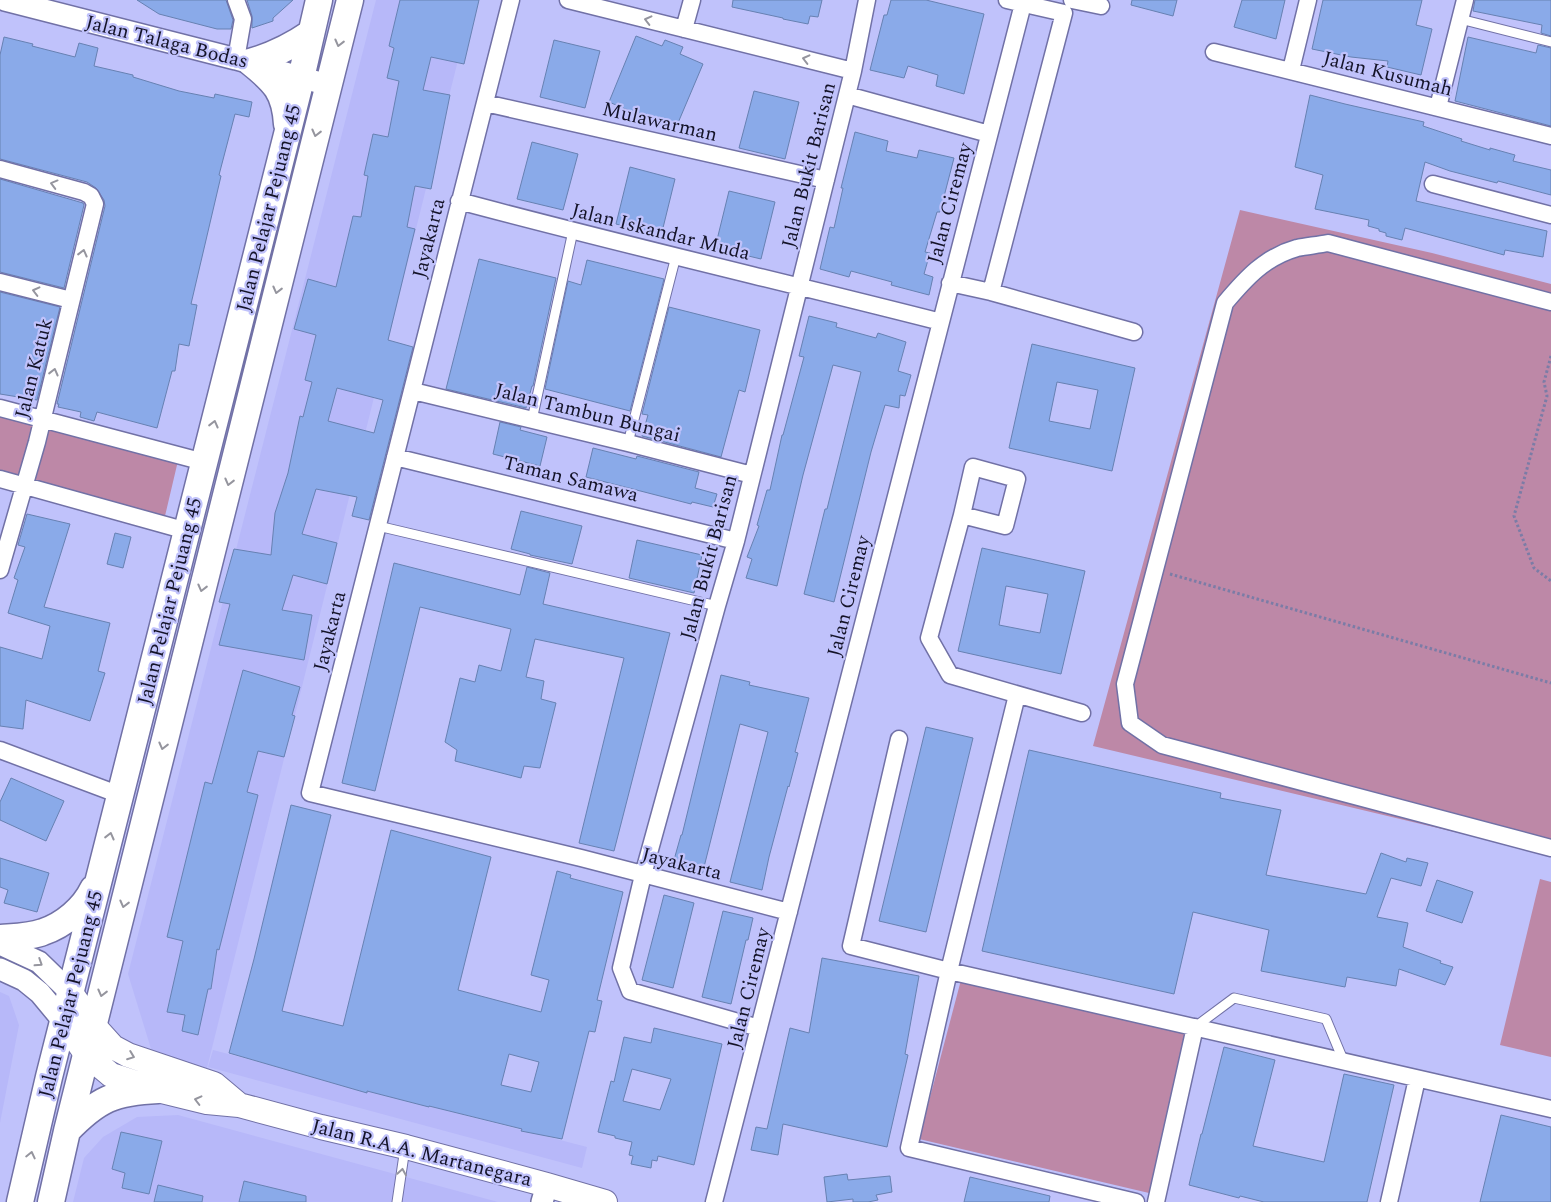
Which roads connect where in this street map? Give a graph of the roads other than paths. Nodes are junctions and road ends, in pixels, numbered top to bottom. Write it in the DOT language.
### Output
graph roads {
  1 [pos="5,0"];
  2 [pos="236,0"];
  3 [pos="319,0"];
  4 [pos="350,0"];
  5 [pos="512,0"];
  6 [pos="568,0"];
  7 [pos="692,0"];
  8 [pos="867,0"];
  9 [pos="1006,0"];
  10 [pos="1308,0"];
  11 [pos="1465,0"];
  12 [pos="1023,2"];
  13 [pos="1101,6"];
  14 [pos="1068,7"];
  15 [pos="1460,19"];
  16 [pos="684,30"];
  17 [pos="311,33"];
  18 [pos="1551,42"];
  19 [pos="1214,52"];
  20 [pos="243,60"];
  21 [pos="1291,70"];
  22 [pos="853,71"];
  23 [pos="301,78"];
  24 [pos="328,85"];
  25 [pos="847,95"];
  26 [pos="485,103"];
  27 [pos="1438,107"];
  28 [pos="287,133"];
  29 [pos="989,134"];
  30 [pos="1551,136"];
  31 [pos="0,169"];
  32 [pos="826,180"];
  33 [pos="1432,184"];
  34 [pos="459,201"];
  35 [pos="1551,215"];
  36 [pos="573,231"];
  37 [pos="676,256"];
  38 [pos="0,282"];
  39 [pos="950,282"];
  40 [pos="800,286"];
  41 [pos="991,292"];
  42 [pos="72,300"];
  43 [pos="1551,302"];
  44 [pos="941,322"];
  45 [pos="1134,332"];
  46 [pos="413,391"];
  47 [pos="0,408"];
  48 [pos="42,420"];
  49 [pos="532,420"];
  50 [pos="628,443"];
  51 [pos="395,457"];
  52 [pos="204,462"];
  53 [pos="752,475"];
  54 [pos="0,479"];
  55 [pos="25,486"];
  56 [pos="962,515"];
  57 [pos="378,526"];
  58 [pos="187,531"];
  59 [pos="736,541"];
  60 [pos="0,570"];
  61 [pos="717,606"];
  62 [pos="1017,695"];
  63 [pos="1082,712"];
  64 [pos="899,739"];
  65 [pos="0,750"];
  66 [pos="120,795"];
  67 [pos="1551,848"];
  68 [pos="101,872"];
  69 [pos="643,875"];
  70 [pos="789,912"];
  71 [pos="0,938"];
  72 [pos="0,944"];
  73 [pos="0,970"];
  74 [pos="949,971"];
  75 [pos="71,993"];
  76 [pos="64,1022"];
  77 [pos="94,1026"];
  78 [pos="1195,1027"];
  79 [pos="759,1028"];
  80 [pos="86,1054"];
  81 [pos="1344,1062"];
  82 [pos="1418,1078"];
  83 [pos="158,1090"];
  84 [pos="239,1104"];
  85 [pos="1551,1109"];
  86 [pos="67,1131"];
  87 [pos="406,1147"];
  88 [pos="545,1193"];
  89 [pos="20,1202"];
  90 [pos="51,1202"];
  91 [pos="397,1202"];
  92 [pos="605,1202"];
  93 [pos="714,1202"];
  94 [pos="1136,1202"];
  95 [pos="1156,1202"];
  96 [pos="1389,1202"];
  1 -- 20 [label="street, Jalan Talaga Bodas"];
  2 -- 20 [label="street"];
  3 -- 17 [label="main road, Jalan Pelajar Pejuang 45"];
  4 -- 24 [label="main road, Jalan Pelajar Pejuang 45, one-way"];
  5 -- 26 [label="street, Jayakarta"];
  16 -- 6 [label="street, one-way"];
  7 -- 16 [label="street"];
  8 -- 22 [label="street, Jalan Bukit Barisan"];
  9 -- 12 [label="street"];
  10 -- 21 [label="street"];
  11 -- 15 [label="street"];
  12 -- 14 [label="street"];
  12 -- 29 [label="street, Jalan Ciremay"];
  13 -- 14 [label="street"];
  14 -- 41 [label="street"];
  15 -- 18 [label="lane"];
  15 -- 27 [label="street"];
  22 -- 16 [label="street, one-way"];
  17 -- 20 [label="main road"];
  17 -- 23 [label="main road, Jalan Pelajar Pejuang 45"];
  19 -- 21 [label="street, Jalan Kusumah"];
  20 -- 23 [label="street, Jalan Talaga Bodas"];
  20 -- 28 [label="main road"];
  21 -- 27 [label="street, Jalan Kusumah"];
  22 -- 25 [label="street, Jalan Bukit Barisan"];
  23 -- 24 [label="street, Jalan Talaga Bodas"];
  23 -- 28 [label="main road, Jalan Pelajar Pejuang 45"];
  24 -- 77 [label="main road, Jalan Pelajar Pejuang 45, one-way"];
  25 -- 29 [label="street"];
  25 -- 32 [label="street, Jalan Bukit Barisan"];
  26 -- 32 [label="street, Mulawarman"];
  26 -- 34 [label="street, Jayakarta"];
  27 -- 30 [label="street, Jalan Kusumah"];
  52 -- 28 [label="main road, Jalan Pelajar Pejuang 45, one-way"];
  29 -- 39 [label="street, Jalan Ciremay"];
  42 -- 31 [label="street, Jalan Katuk, one-way"];
  32 -- 40 [label="street, Jalan Bukit Barisan"];
  33 -- 35 [label="street"];
  34 -- 36 [label="street, Jalan Iskandar Muda"];
  34 -- 46 [label="street, Jayakarta"];
  36 -- 37 [label="street, Jalan Iskandar Muda"];
  36 -- 49 [label="lane"];
  37 -- 40 [label="street, Jalan Iskandar Muda"];
  37 -- 50 [label="lane"];
  42 -- 38 [label="street, one-way"];
  39 -- 41 [label="street"];
  39 -- 44 [label="street, Jalan Ciremay"];
  40 -- 44 [label="street, Jalan Iskandar Muda"];
  40 -- 53 [label="street, Jalan Bukit Barisan"];
  41 -- 45 [label="street"];
  48 -- 42 [label="street, Jalan Katuk, one-way"];
  43 -- 67 [label="street"];
  44 -- 70 [label="street, Jalan Ciremay"];
  46 -- 49 [label="street, Jalan Tambun Bungai"];
  46 -- 51 [label="street, Jayakarta"];
  47 -- 48 [label="street"];
  48 -- 52 [label="street"];
  48 -- 55 [label="street, Jalan Katuk"];
  49 -- 50 [label="street, Jalan Tambun Bungai"];
  50 -- 53 [label="street, Jalan Tambun Bungai"];
  51 -- 57 [label="street, Jayakarta"];
  51 -- 59 [label="street, Taman Samawa"];
  52 -- 58 [label="main road, Jalan Pelajar Pejuang 45"];
  53 -- 59 [label="street, Jalan Bukit Barisan"];
  54 -- 55 [label="street"];
  55 -- 58 [label="street"];
  55 -- 60 [label="street, Jalan Katuk"];
  56 -- 62 [label="street"];
  57 -- 61 [label="lane"];
  57 -- 69 [label="street, Jayakarta"];
  58 -- 66 [label="main road, Jalan Pelajar Pejuang 45"];
  59 -- 61 [label="street, Jalan Bukit Barisan"];
  61 -- 69 [label="street, Jalan Bukit Barisan"];
  62 -- 63 [label="street"];
  62 -- 74 [label="street"];
  64 -- 74 [label="street"];
  65 -- 66 [label="street"];
  68 -- 66 [label="main road, Jalan Pelajar Pejuang 45, one-way"];
  68 -- 71 [label="main road"];
  68 -- 75 [label="main road, Jalan Pelajar Pejuang 45"];
  69 -- 70 [label="street, Jayakarta"];
  69 -- 79 [label="street, Jalan Bukit Barisan"];
  70 -- 79 [label="street, Jalan Ciremay"];
  72 -- 75 [label="street, one-way"];
  73 -- 76 [label="street"];
  74 -- 78 [label="street"];
  74 -- 94 [label="street"];
  75 -- 76 [label="main road, Jalan Pelajar Pejuang 45"];
  75 -- 77 [label="main road, Jalan R.A.A. Martanegara"];
  76 -- 80 [label="main road, Jalan R.A.A. Martanegara"];
  89 -- 76 [label="main road, Jalan Pelajar Pejuang 45, one-way"];
  77 -- 80 [label="main road, Jalan Pelajar Pejuang 45"];
  77 -- 84 [label="main road, Jalan R.A.A. Martanegara, one-way"];
  78 -- 81 [label="street"];
  78 -- 81 [label="lane"];
  78 -- 95 [label="street"];
  79 -- 93 [label="street, Jalan Ciremay"];
  80 -- 83 [label="main road, Jalan R.A.A. Martanegara"];
  80 -- 86 [label="main road, Jalan Pelajar Pejuang 45"];
  81 -- 82 [label="street"];
  82 -- 85 [label="street"];
  82 -- 96 [label="street"];
  84 -- 83 [label="main road, Jalan R.A.A. Martanegara, one-way"];
  83 -- 86 [label="main road"];
  84 -- 87 [label="main road, Jalan R.A.A. Martanegara"];
  86 -- 90 [label="main road, Jalan Pelajar Pejuang 45"];
  87 -- 88 [label="main road, Jalan R.A.A. Martanegara"];
  91 -- 87 [label="lane, one-way"];
  88 -- 92 [label="main road, Jalan R.A.A. Martanegara"];
}
